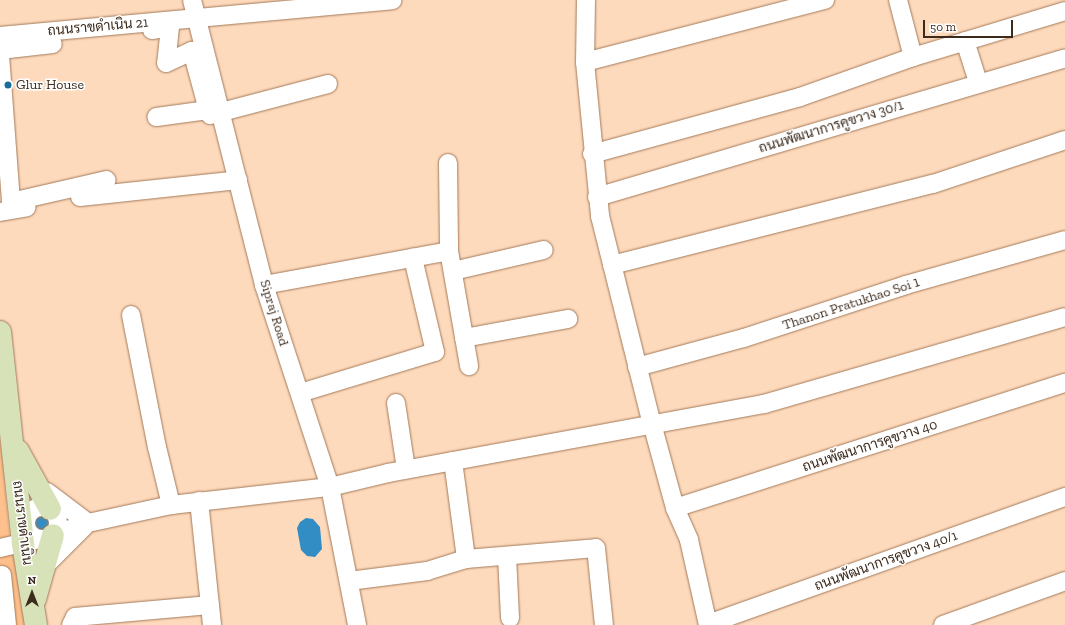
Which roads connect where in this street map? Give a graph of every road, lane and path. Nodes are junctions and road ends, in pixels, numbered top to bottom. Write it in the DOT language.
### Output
graph roads {
  1 [pos="192,0"];
  2 [pos="384,0"];
  3 [pos="586,0"];
  4 [pos="825,0"];
  5 [pos="898,0"];
  6 [pos="1065,11"];
  7 [pos="196,18"];
  8 [pos="0,36"];
  9 [pos="965,41"];
  10 [pos="0,50"];
  11 [pos="0,55"];
  12 [pos="913,57"];
  13 [pos="1065,58"];
  14 [pos="585,62"];
  15 [pos="978,82"];
  16 [pos="328,84"];
  17 [pos="221,114"];
  18 [pos="1065,140"];
  19 [pos="592,154"];
  20 [pos="448,163"];
  21 [pos="108,180"];
  22 [pos="238,180"];
  23 [pos="597,197"];
  24 [pos="0,212"];
  25 [pos="1065,240"];
  26 [pos="544,250"];
  27 [pos="449,251"];
  28 [pos="413,258"];
  29 [pos="612,265"];
  30 [pos="453,271"];
  31 [pos="264,284"];
  32 [pos="131,315"];
  33 [pos="1065,317"];
  34 [pos="568,319"];
  35 [pos="0,332"];
  36 [pos="464,338"];
  37 [pos="469,366"];
  38 [pos="637,367"];
  39 [pos="1065,383"];
  40 [pos="300,393"];
  41 [pos="4,403"];
  42 [pos="396,403"];
  43 [pos="652,425"];
  44 [pos="12,439"];
  45 [pos="453,461"];
  46 [pos="406,469"];
  47 [pos="35,484"];
  48 [pos="330,487"];
  49 [pos="1065,497"];
  50 [pos="199,501"];
  51 [pos="171,505"];
  52 [pos="35,508"];
  53 [pos="676,508"];
  54 [pos="88,523"];
  55 [pos="20,543"];
  56 [pos="507,556"];
  57 [pos="466,559"];
  58 [pos="36,568"];
  59 [pos="1,576"];
  60 [pos="349,581"];
  61 [pos="1065,581"];
  62 [pos="209,605"];
  63 [pos="35,615"];
  64 [pos="510,618"];
  65 [pos="7,625"];
  66 [pos="71,625"];
  67 [pos="212,625"];
  68 [pos="357,625"];
  69 [pos="604,625"];
  70 [pos="708,625"];
  71 [pos="943,625"];
  1 -- 7 [label="street, Sipraj Road"];
  2 -- 7 [label="street, ถนนราขดำเนิน 21"];
  3 -- 14 [label="street"];
  4 -- 14 [label="street"];
  5 -- 12 [label="street"];
  6 -- 9 [label="street"];
  7 -- 8 [label="street, ถนนราขดำเนิน 21"];
  7 -- 17 [label="street, Sipraj Road"];
  9 -- 12 [label="street"];
  9 -- 15 [label="street"];
  10 -- 17 [label="street"];
  11 -- 21 [label="street"];
  12 -- 19 [label="street"];
  13 -- 15 [label="street, ถนนพัฒนาการคูขวาง 30/1"];
  14 -- 19 [label="street"];
  15 -- 23 [label="street, ถนนพัฒนาการคูขวาง 30/1"];
  16 -- 17 [label="street"];
  17 -- 22 [label="street, Sipraj Road"];
  18 -- 29 [label="street"];
  19 -- 23 [label="street"];
  20 -- 27 [label="street"];
  22 -- 24 [label="street"];
  22 -- 31 [label="street, Sipraj Road"];
  23 -- 29 [label="street"];
  25 -- 38 [label="street, Thanon Pratukhao Soi 1"];
  26 -- 30 [label="street"];
  27 -- 28 [label="street"];
  27 -- 30 [label="street"];
  28 -- 31 [label="street"];
  28 -- 40 [label="street"];
  29 -- 38 [label="street"];
  30 -- 36 [label="street"];
  31 -- 40 [label="street, Sipraj Road"];
  32 -- 51 [label="street"];
  33 -- 43 [label="street"];
  34 -- 36 [label="street"];
  35 -- 41 [label="main road, ถนนราขดำเนิน"];
  36 -- 37 [label="street"];
  38 -- 43 [label="street"];
  39 -- 53 [label="street, ถนนพัฒนาการคูขวาง 40"];
  40 -- 48 [label="street, Sipraj Road"];
  41 -- 44 [label="main road, ถนนราขดำเนิน"];
  42 -- 46 [label="street"];
  43 -- 45 [label="street"];
  43 -- 53 [label="street"];
  44 -- 47 [label="main road, ถนนราขดำเนิน"];
  44 -- 52 [label="main road, ถนนราขดำเนิน"];
  45 -- 46 [label="street"];
  45 -- 57 [label="street"];
  46 -- 48 [label="street"];
  47 -- 52 [label="main road, ถนนราขดำเนิน"];
  47 -- 54 [label="street"];
  48 -- 50 [label="street"];
  48 -- 60 [label="street, Sipraj Road"];
  49 -- 70 [label="street, ถนนพัฒนาการคูขวาง 40/1"];
  50 -- 51 [label="street"];
  50 -- 62 [label="street"];
  51 -- 54 [label="street"];
  52 -- 54 [label="street"];
  52 -- 55 [label="main road, ถนนราขดำเนิน"];
  52 -- 55 [label="street"];
  53 -- 70 [label="street"];
  54 -- 55 [label="street"];
  54 -- 58 [label="street"];
  55 -- 58 [label="main road, ถนนราขดำเนิน"];
  55 -- 58 [label="main road, ถนนราขดำเนิน"];
  56 -- 57 [label="street"];
  56 -- 64 [label="street"];
  56 -- 69 [label="street"];
  57 -- 60 [label="street"];
  58 -- 59 [label="street"];
  58 -- 63 [label="main road, ถนนราขดำเนิน"];
  59 -- 65 [label="street"];
  60 -- 68 [label="street, Sipraj Road"];
  61 -- 71 [label="street"];
  62 -- 66 [label="street"];
  62 -- 67 [label="street"];
}
